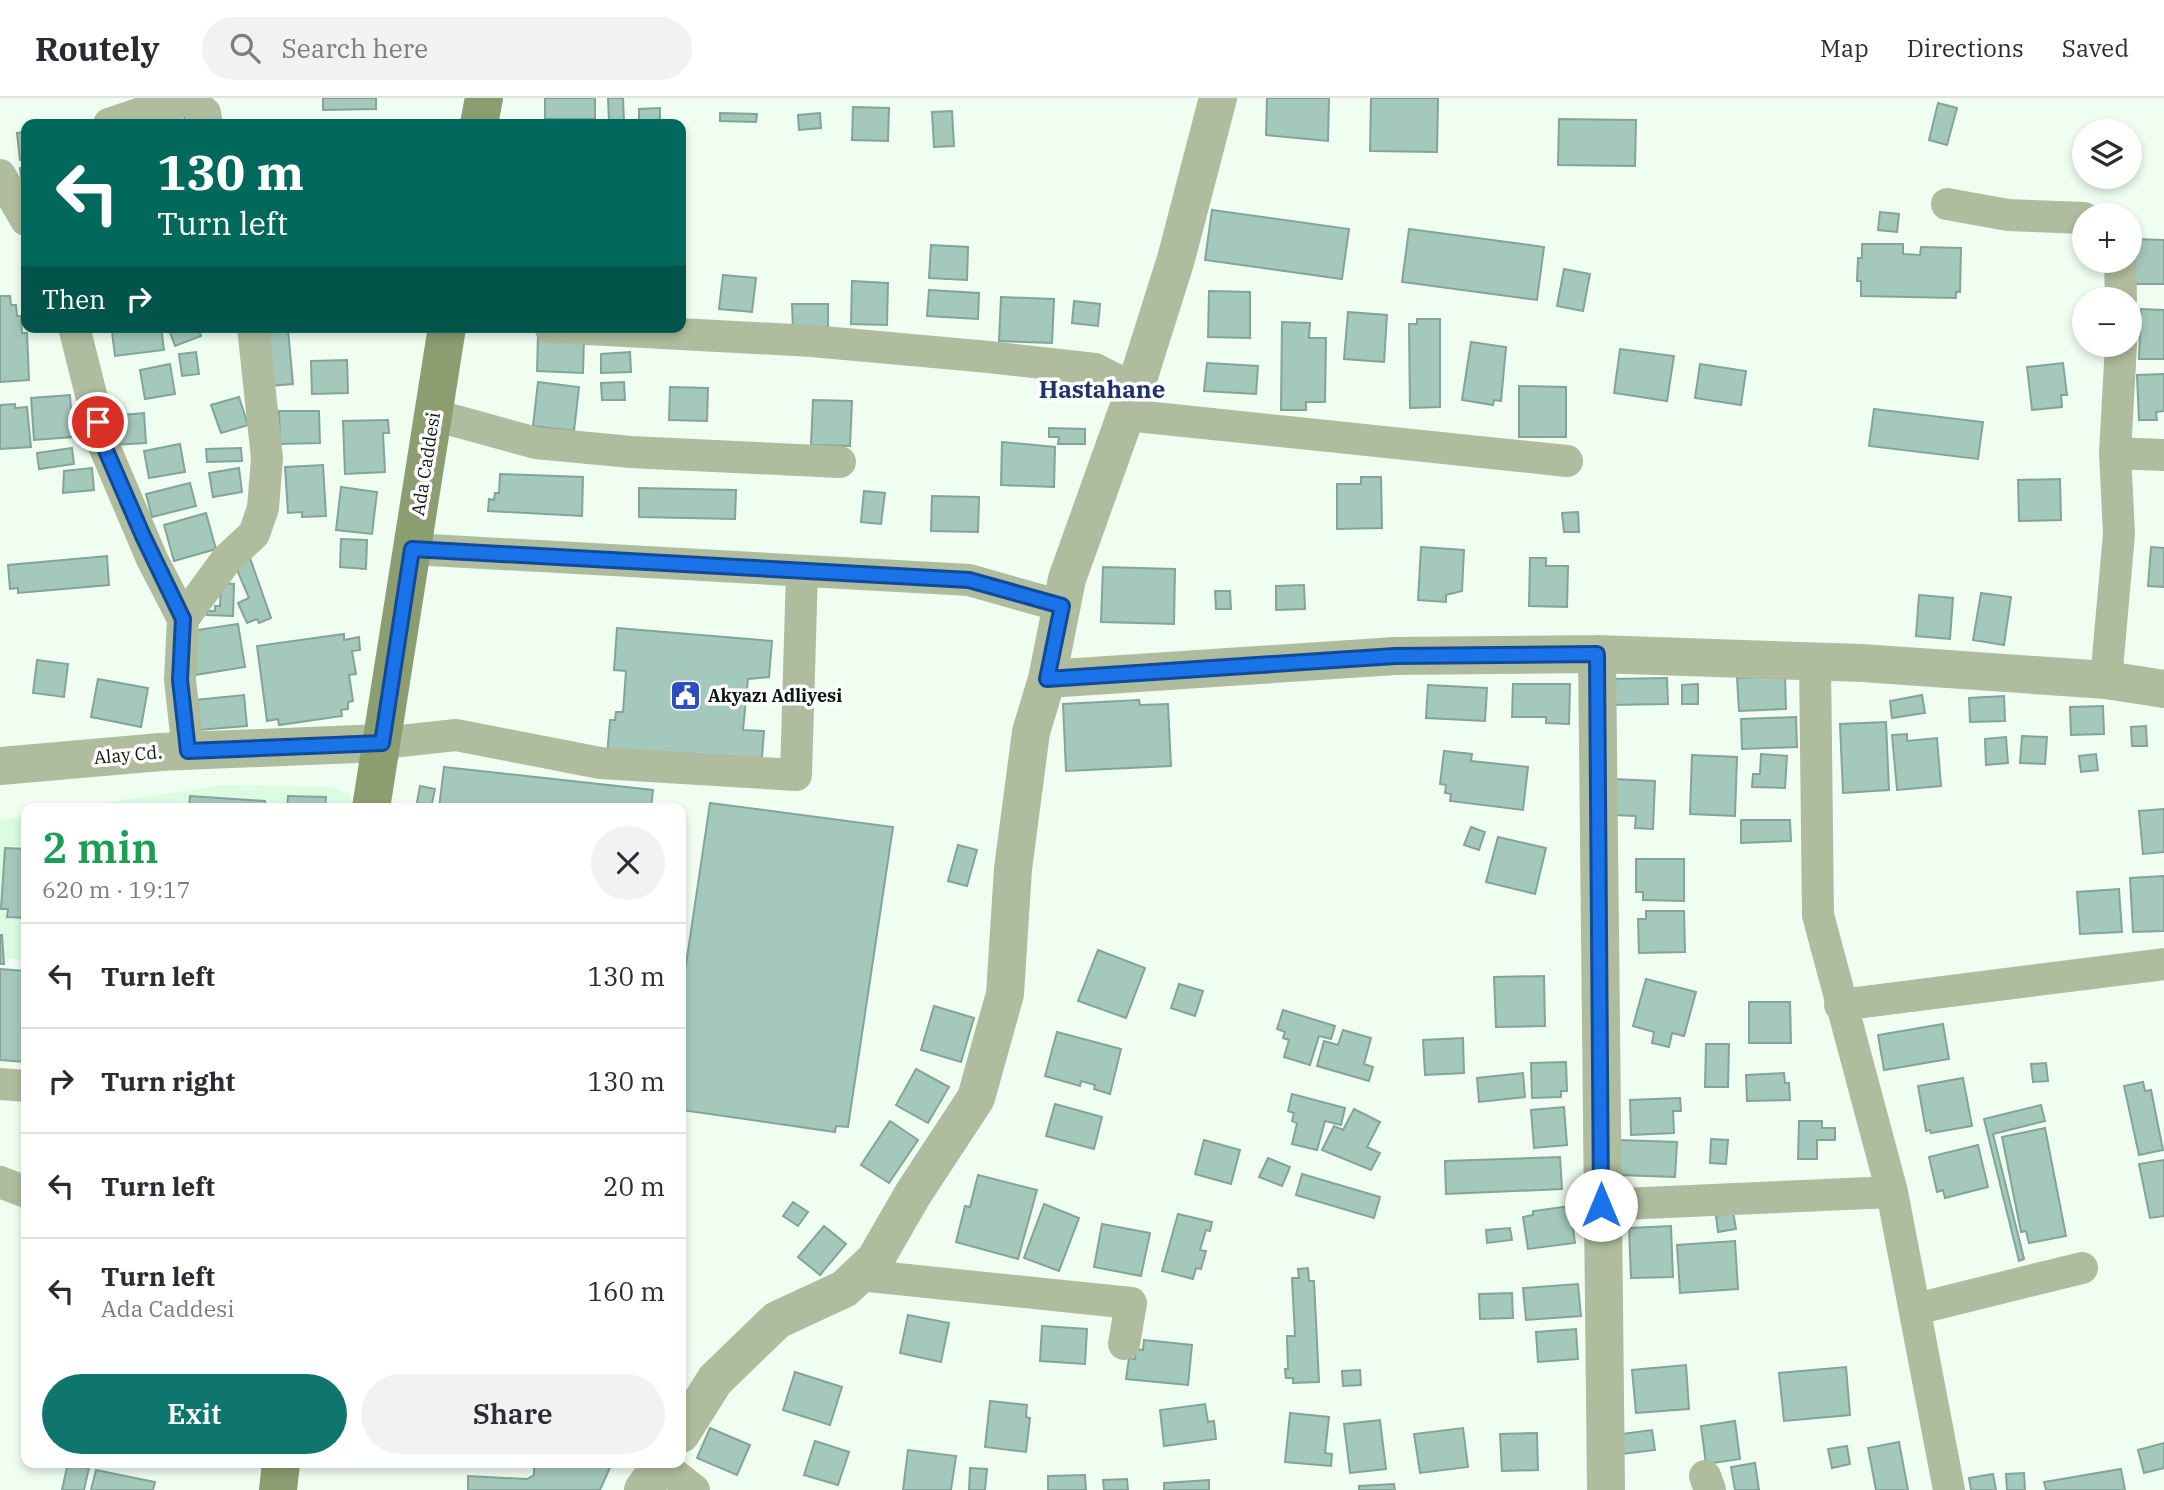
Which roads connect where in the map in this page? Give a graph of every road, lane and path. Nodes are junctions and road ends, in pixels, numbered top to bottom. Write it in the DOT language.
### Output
graph roads {
  1 [pos="186,98"];
  2 [pos="484,98"];
  3 [pos="1218,98"];
  4 [pos="125,119"];
  5 [pos="207,119"];
  6 [pos="480,119"];
  7 [pos="0,175"];
  8 [pos="1947,204"];
  9 [pos="21,211"];
  10 [pos="2072,218"];
  11 [pos="21,227"];
  12 [pos="0,232"];
  13 [pos="76,333"];
  14 [pos="254,333"];
  15 [pos="446,333"];
  16 [pos="662,333"];
  17 [pos="2120,357"];
  18 [pos="1131,402"];
  19 [pos="433,415"];
  20 [pos="2115,453"];
  21 [pos="2164,455"];
  22 [pos="1567,461"];
  23 [pos="840,462"];
  24 [pos="412,549"];
  25 [pos="803,571"];
  26 [pos="1062,606"];
  27 [pos="183,619"];
  28 [pos="1597,654"];
  29 [pos="1815,662"];
  30 [pos="1047,679"];
  31 [pos="2106,680"];
  32 [pos="2164,689"];
  33 [pos="382,743"];
  34 [pos="188,751"];
  35 [pos="0,766"];
  36 [pos="372,803"];
  37 [pos="2164,964"];
  38 [pos="1840,1005"];
  39 [pos="0,1084"];
  40 [pos="21,1086"];
  41 [pos="0,1182"];
  42 [pos="21,1190"];
  43 [pos="1892,1192"];
  44 [pos="1601,1205"];
  45 [pos="2082,1268"];
  46 [pos="859,1275"];
  47 [pos="1916,1309"];
  48 [pos="1124,1344"];
  49 [pos="686,1425"];
  50 [pos="280,1468"];
  51 [pos="668,1468"];
  52 [pos="278,1490"];
  53 [pos="694,1490"];
  54 [pos="1606,1490"];
  55 [pos="1948,1490"];
  1 -- 4 [label="street"];
  1 -- 5 [label="street"];
  2 -- 6 [label="main road"];
  3 -- 18 [label="street"];
  7 -- 9 [label="street"];
  8 -- 10 [label="street"];
  11 -- 12 [label="street"];
  13 -- 27 [label="street"];
  14 -- 27 [label="street"];
  15 -- 19 [label="main road, Ada Caddesi"];
  16 -- 18 [label="street"];
  17 -- 20 [label="street"];
  18 -- 22 [label="street"];
  18 -- 26 [label="street"];
  19 -- 23 [label="street"];
  19 -- 24 [label="main road, Ada Caddesi"];
  20 -- 21 [label="street"];
  20 -- 31 [label="street"];
  24 -- 25 [label="street"];
  24 -- 33 [label="main road, Ada Caddesi"];
  25 -- 26 [label="street"];
  25 -- 33 [label="street"];
  26 -- 30 [label="street"];
  27 -- 34 [label="street"];
  28 -- 29 [label="street"];
  28 -- 30 [label="street"];
  28 -- 44 [label="street"];
  29 -- 31 [label="street"];
  29 -- 38 [label="street"];
  30 -- 46 [label="street"];
  31 -- 32 [label="street"];
  33 -- 34 [label="street, Alay Cd."];
  33 -- 36 [label="main road, Ada Caddesi"];
  34 -- 35 [label="street, Alay Cd."];
  37 -- 38 [label="street"];
  38 -- 43 [label="street"];
  39 -- 40 [label="street"];
  41 -- 42 [label="street"];
  43 -- 44 [label="street"];
  43 -- 47 [label="street"];
  44 -- 54 [label="street"];
  45 -- 47 [label="street"];
  46 -- 48 [label="street"];
  46 -- 49 [label="street"];
  47 -- 55 [label="street"];
  50 -- 52 [label="main road"];
  51 -- 53 [label="street"];
}
